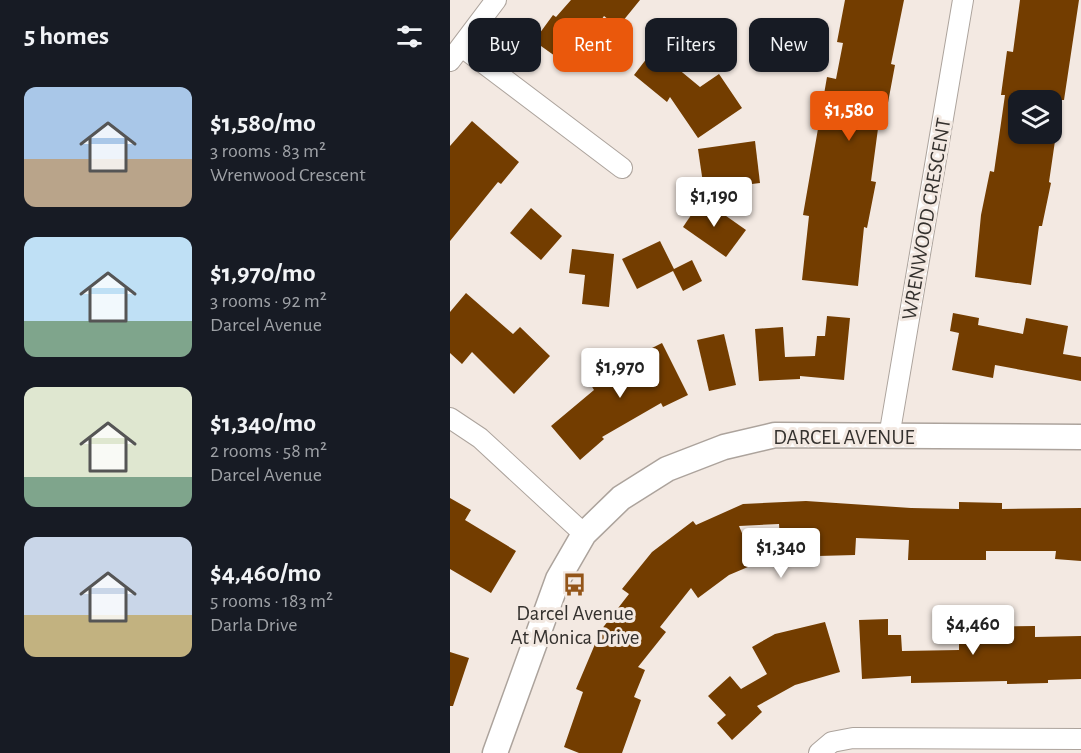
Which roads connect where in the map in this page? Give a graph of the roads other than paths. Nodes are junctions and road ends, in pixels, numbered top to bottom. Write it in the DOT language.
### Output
graph roads {
  1 [pos="496,0"];
  2 [pos="963,0"];
  3 [pos="456,54"];
  4 [pos="622,168"];
  5 [pos="450,418"];
  6 [pos="889,437"];
  7 [pos="1081,437"];
  8 [pos="584,534"];
  9 [pos="1081,739"];
  10 [pos="495,753"];
  11 [pos="819,753"];
  1 -- 3 [label="street"];
  2 -- 6 [label="street, WRENWOOD CRESCENT"];
  3 -- 4 [label="street"];
  5 -- 8 [label="street"];
  6 -- 7 [label="street, DARCEL AVENUE"];
  6 -- 8 [label="street, DARCEL AVENUE"];
  8 -- 10 [label="street, DARCEL AVENUE"];
  9 -- 11 [label="street"];
}
